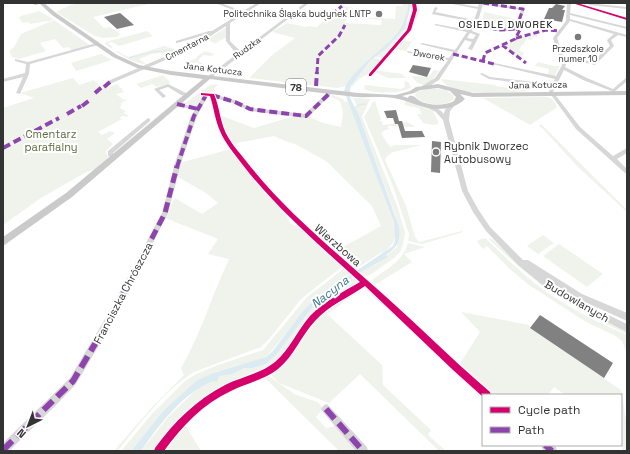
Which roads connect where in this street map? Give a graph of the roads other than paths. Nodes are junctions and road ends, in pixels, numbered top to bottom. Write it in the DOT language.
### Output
graph roads {
  1 [pos="36,3"];
  2 [pos="217,3"];
  3 [pos="259,3"];
  4 [pos="307,3"];
  5 [pos="449,3"];
  6 [pos="569,3"];
  7 [pos="574,3"];
  8 [pos="525,4"];
  9 [pos="297,5"];
  10 [pos="482,5"];
  11 [pos="588,5"];
  12 [pos="303,6"];
  13 [pos="436,8"];
  14 [pos="570,8"];
  15 [pos="627,8"];
  16 [pos="521,9"];
  17 [pos="244,13"];
  18 [pos="570,14"];
  19 [pos="627,19"];
  20 [pos="569,20"];
  21 [pos="476,21"];
  22 [pos="228,24"];
  23 [pos="436,25"];
  24 [pos="473,26"];
  25 [pos="627,28"];
  26 [pos="218,30"];
  27 [pos="469,31"];
  28 [pos="617,33"];
  29 [pos="627,36"];
  30 [pos="464,38"];
  31 [pos="474,41"];
  32 [pos="177,42"];
  33 [pos="97,44"];
  34 [pos="422,44"];
  35 [pos="470,49"];
  36 [pos="456,51"];
  37 [pos="240,52"];
  38 [pos="409,52"];
  39 [pos="561,56"];
  40 [pos="450,59"];
  41 [pos="18,60"];
  42 [pos="28,63"];
  43 [pos="494,64"];
  44 [pos="145,68"];
  45 [pos="563,68"];
  46 [pos="27,74"];
  47 [pos="482,74"];
  48 [pos="209,77"];
  49 [pos="557,78"];
  50 [pos="627,78"];
  51 [pos="437,79"];
  52 [pos="3,80"];
  53 [pos="110,82"];
  54 [pos="553,86"];
  55 [pos="424,87"];
  56 [pos="450,90"];
  57 [pos="614,91"];
  58 [pos="334,92"];
  59 [pos="412,92"];
  60 [pos="626,92"];
  61 [pos="18,93"];
  62 [pos="579,93"];
  63 [pos="552,94"];
  64 [pos="188,95"];
  65 [pos="207,95"];
  66 [pos="473,95"];
  67 [pos="163,96"];
  68 [pos="392,96"];
  69 [pos="415,101"];
  70 [pos="455,103"];
  71 [pos="177,104"];
  72 [pos="425,105"];
  73 [pos="198,109"];
  74 [pos="148,120"];
  75 [pos="446,120"];
  76 [pos="627,150"];
  77 [pos="114,157"];
  78 [pos="613,159"];
  79 [pos="627,172"];
  80 [pos="3,242"];
  81 [pos="513,254"];
  82 [pos="627,317"];
  83 [pos="627,328"];
  84 [pos="486,394"];
  85 [pos="326,409"];
  86 [pos="3,450"];
  87 [pos="364,451"];
  1 -- 33 [label="main road, Jana Kotucza / 78"];
  2 -- 17 [label="street"];
  3 -- 17 [label="street, Cmentarna"];
  4 -- 12 [label="street, Rudzka"];
  5 -- 10 [label="street"];
  6 -- 14 [label="street"];
  7 -- 11 [label="street"];
  8 -- 16 [label="street"];
  9 -- 12 [label="street"];
  10 -- 16 [label="street"];
  10 -- 21 [label="street, Dworek"];
  11 -- 14 [label="street"];
  11 -- 15 [label="street"];
  11 -- 19 [label="street"];
  12 -- 37 [label="street, Rudzka"];
  13 -- 21 [label="street"];
  14 -- 18 [label="street"];
  16 -- 24 [label="street"];
  17 -- 22 [label="street, Cmentarna"];
  18 -- 20 [label="street"];
  18 -- 25 [label="street"];
  20 -- 28 [label="street"];
  20 -- 39 [label="street"];
  21 -- 24 [label="street, Dworek"];
  22 -- 26 [label="street, Cmentarna"];
  22 -- 37 [label="street"];
  23 -- 27 [label="street"];
  24 -- 27 [label="street, Dworek"];
  26 -- 32 [label="street"];
  26 -- 44 [label="street, Cmentarna"];
  27 -- 30 [label="street, Dworek"];
  27 -- 31 [label="street"];
  28 -- 29 [label="street"];
  28 -- 39 [label="street"];
  30 -- 31 [label="street"];
  30 -- 36 [label="street, Dworek"];
  31 -- 35 [label="street"];
  33 -- 42 [label="street"];
  33 -- 44 [label="main road, Jana Kotucza / 78"];
  34 -- 36 [label="street"];
  36 -- 40 [label="street, Dworek"];
  37 -- 48 [label="street, Rudzka"];
  38 -- 40 [label="street, Dworek"];
  39 -- 45 [label="street"];
  40 -- 51 [label="street, Dworek"];
  41 -- 42 [label="street"];
  42 -- 46 [label="street"];
  43 -- 49 [label="street"];
  44 -- 48 [label="main road, Jana Kotucza / 78"];
  44 -- 53 [label="street, Cmentarna"];
  45 -- 49 [label="street"];
  45 -- 57 [label="street"];
  46 -- 52 [label="street"];
  46 -- 61 [label="street"];
  47 -- 54 [label="street"];
  48 -- 58 [label="main road, Jana Kotucza / 78"];
  48 -- 64 [label="main road, Rudzka"];
  49 -- 54 [label="street"];
  50 -- 57 [label="street"];
  51 -- 55 [label="street, Dworek"];
  51 -- 56 [label="street"];
  54 -- 63 [label="street"];
  55 -- 56 [label="main road, 78"];
  55 -- 59 [label="main road, 78"];
  56 -- 66 [label="main road, Jana Kotucza / 78"];
  56 -- 70 [label="main road"];
  57 -- 60 [label="main road, Jana Kotucza / 78"];
  57 -- 62 [label="main road, Jana Kotucza / 78"];
  58 -- 65 [label="street"];
  58 -- 68 [label="main road, Jana Kotucza / 78"];
  59 -- 68 [label="main road, Jana Kotucza / 78"];
  59 -- 69 [label="main road"];
  60 -- 62 [label="main road, Jana Kotucza / 78"];
  62 -- 63 [label="main road, Jana Kotucza / 78"];
  63 -- 66 [label="main road, Jana Kotucza / 78"];
  63 -- 78 [label="street"];
  64 -- 67 [label="street"];
  64 -- 71 [label="main road, Rudzka"];
  65 -- 73 [label="street"];
  65 -- 84 [label="street, Wierzbowa"];
  66 -- 70 [label="main road, Jana Kotucza / 78"];
  68 -- 69 [label="main road, Jana Kotucza / 78"];
  69 -- 72 [label="main road, 78"];
  70 -- 72 [label="main road, 78"];
  70 -- 75 [label="street"];
  71 -- 73 [label="street"];
  71 -- 77 [label="main road, Rudzka"];
  72 -- 75 [label="street"];
  73 -- 86 [label="street, Franciszka Chrószcza"];
  74 -- 77 [label="street, Rudzka"];
  75 -- 81 [label="street, Budowlanych"];
  76 -- 78 [label="street"];
  77 -- 80 [label="main road, Rudzka"];
  78 -- 79 [label="street"];
  81 -- 82 [label="street, Budowlanych"];
  81 -- 83 [label="street, Budowlanych"];
  85 -- 87 [label="street"];
}
